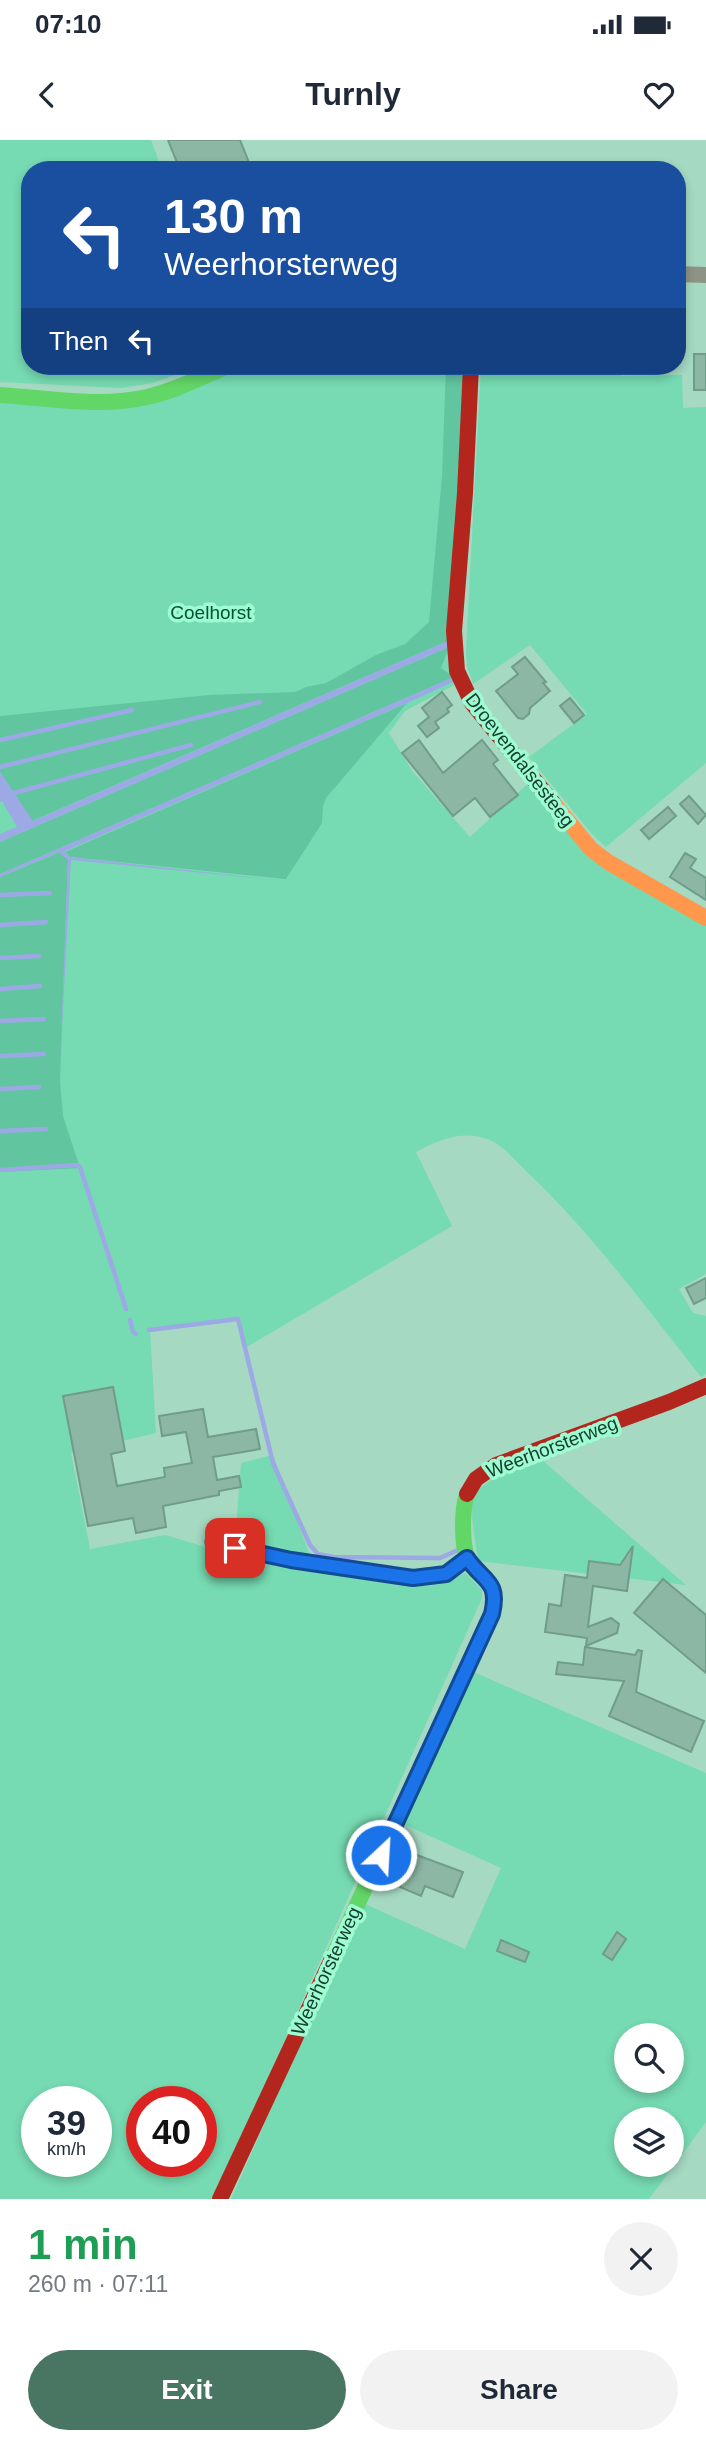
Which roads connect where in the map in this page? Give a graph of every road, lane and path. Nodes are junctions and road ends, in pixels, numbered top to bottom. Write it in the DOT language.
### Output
graph roads {
  1 [pos="686,274"];
  2 [pos="706,275"];
  3 [pos="206,375"];
  4 [pos="471,375"];
  5 [pos="0,396"];
  6 [pos="706,918"];
  7 [pos="706,1386"];
  8 [pos="212,1542"];
  9 [pos="467,1558"];
  10 [pos="219,2199"];
  1 -- 2 [label="street"];
  3 -- 5 [label="street"];
  4 -- 6 [label="street, Droevendalsesteeg"];
  7 -- 9 [label="street, Weerhorsterweg"];
  8 -- 9 [label="street"];
  9 -- 10 [label="street, Weerhorsterweg"];
}
